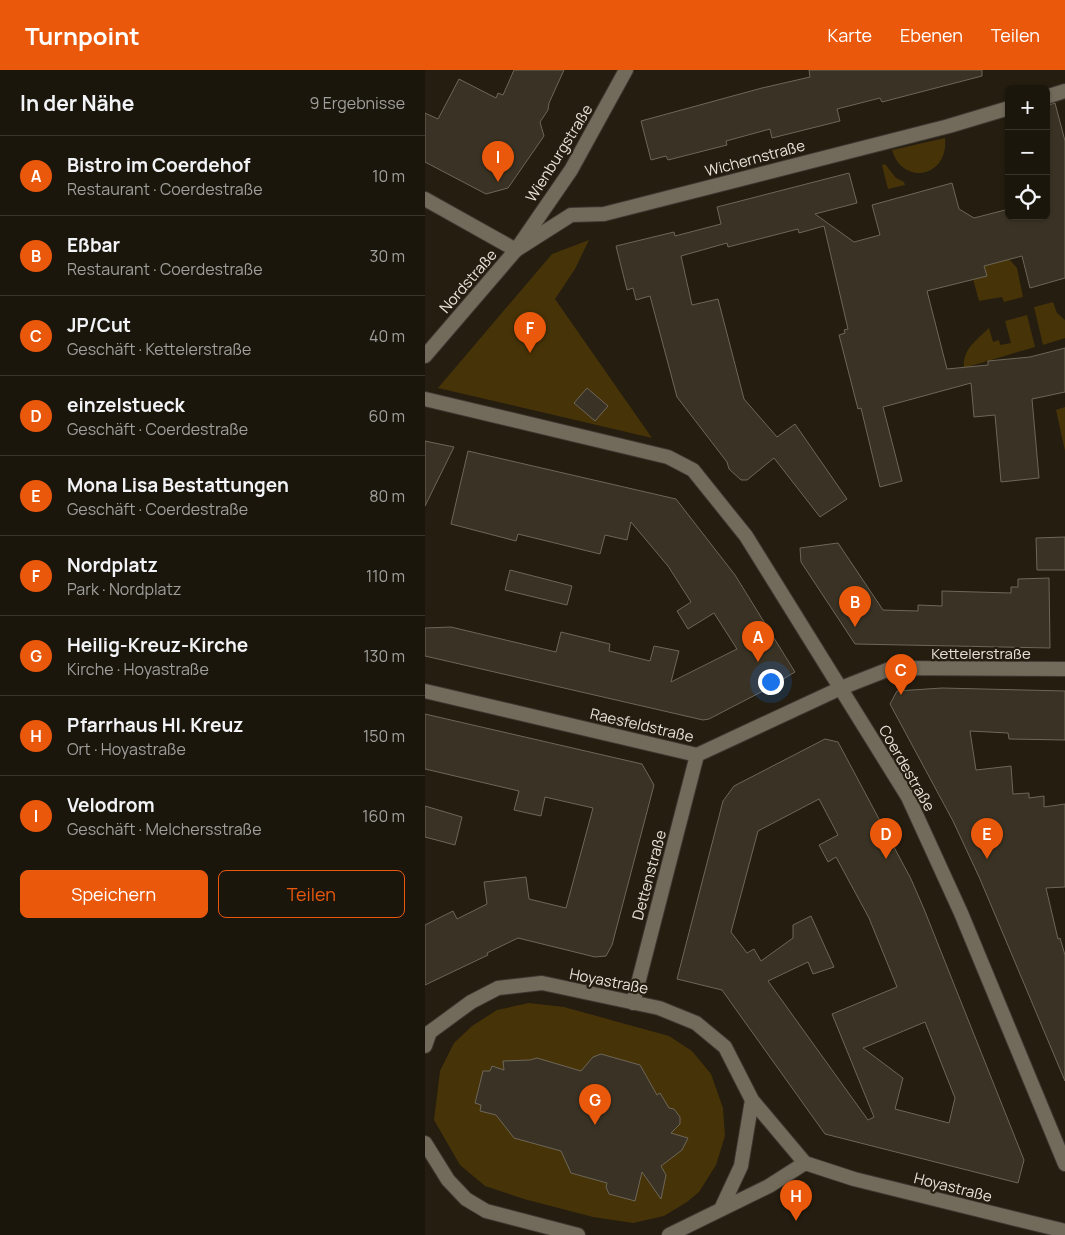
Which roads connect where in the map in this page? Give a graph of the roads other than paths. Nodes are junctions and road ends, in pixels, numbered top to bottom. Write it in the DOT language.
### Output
graph roads {
  1 [pos="626,70"];
  2 [pos="1065,91"];
  3 [pos="1050,95"];
  4 [pos="1005,109"];
  5 [pos="425,199"];
  6 [pos="516,250"];
  7 [pos="425,356"];
  8 [pos="425,399"];
  9 [pos="1065,670"];
  10 [pos="841,688"];
  11 [pos="425,691"];
  12 [pos="697,755"];
  13 [pos="633,1002"];
  14 [pos="427,1033"];
  15 [pos="425,1046"];
  16 [pos="752,1100"];
  17 [pos="425,1143"];
  18 [pos="805,1164"];
  19 [pos="1065,1164"];
  20 [pos="721,1209"];
  21 [pos="1065,1231"];
  22 [pos="575,1235"];
  23 [pos="669,1235"];
  1 -- 6 [label="street, Wienburgstraße"];
  2 -- 3 [label="street"];
  4 -- 6 [label="street, Wichernstraße"];
  5 -- 6 [label="street"];
  6 -- 7 [label="street, Nordstraße"];
  8 -- 10 [label="street, Coerdestraße"];
  9 -- 10 [label="street, Kettelerstraße"];
  10 -- 12 [label="street, Raesfeldstraße"];
  10 -- 19 [label="street, Coerdestraße"];
  11 -- 12 [label="street, Raesfeldstraße"];
  12 -- 13 [label="street, Dettenstraße"];
  13 -- 14 [label="street, Hoyastraße"];
  13 -- 16 [label="street, Hoyastraße"];
  14 -- 15 [label="street, Hoyastraße"];
  16 -- 18 [label="street, Hoyastraße"];
  16 -- 20 [label="street"];
  17 -- 22 [label="street"];
  18 -- 20 [label="street"];
  18 -- 21 [label="street, Hoyastraße"];
  20 -- 23 [label="street"];
}
